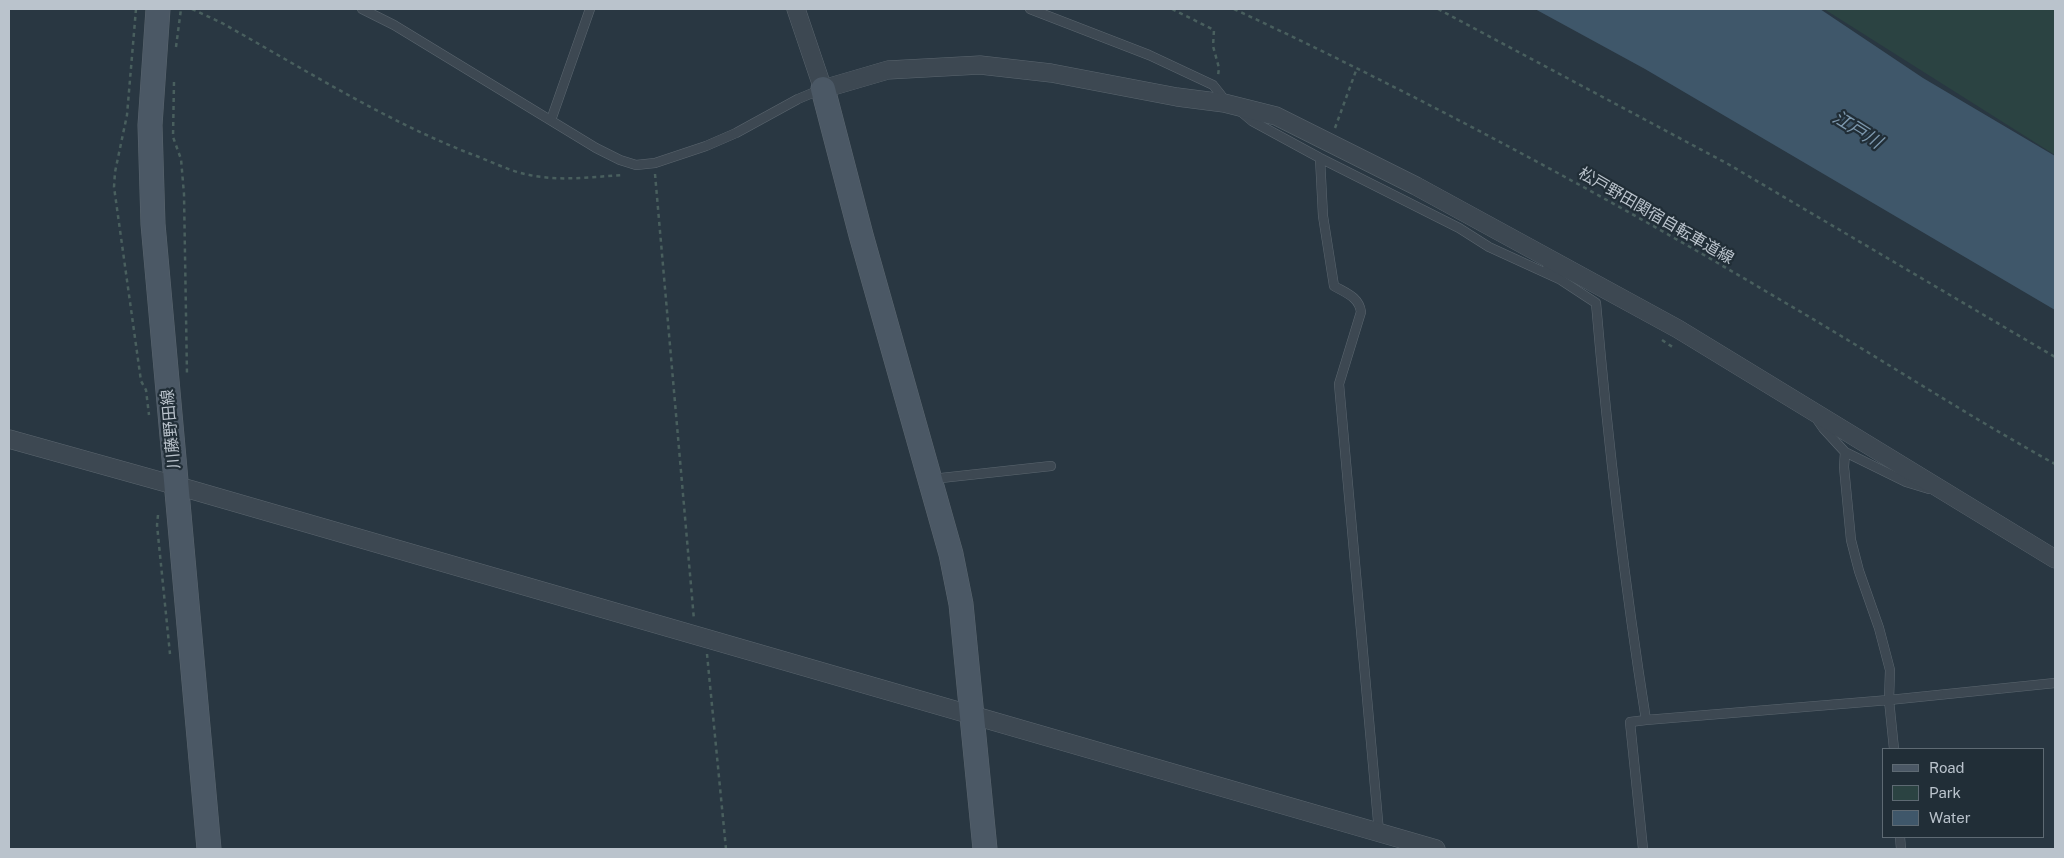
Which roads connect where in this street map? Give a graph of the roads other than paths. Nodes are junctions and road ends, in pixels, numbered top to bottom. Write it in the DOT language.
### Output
graph roads {
  1 [pos="158,9"];
  2 [pos="362,9"];
  3 [pos="590,9"];
  4 [pos="796,9"];
  5 [pos="1030,9"];
  6 [pos="823,89"];
  7 [pos="1230,105"];
  8 [pos="551,120"];
  9 [pos="1320,158"];
  10 [pos="1535,250"];
  11 [pos="1561,280"];
  12 [pos="1809,408"];
  13 [pos="9,439"];
  14 [pos="1845,452"];
  15 [pos="1050,466"];
  16 [pos="931,479"];
  17 [pos="167,484"];
  18 [pos="1951,496"];
  19 [pos="2055,559"];
  20 [pos="2055,683"];
  21 [pos="1889,700"];
  22 [pos="973,715"];
  23 [pos="1646,720"];
  24 [pos="1894,748"];
  25 [pos="1379,832"];
  26 [pos="210,849"];
  27 [pos="985,849"];
  28 [pos="1436,849"];
  29 [pos="1642,849"];
  1 -- 17 [label="main road, 川藤野田線"];
  2 -- 8 [label="lane"];
  3 -- 8 [label="lane"];
  4 -- 6 [label="street"];
  5 -- 7 [label="lane"];
  6 -- 7 [label="street"];
  6 -- 8 [label="lane"];
  6 -- 16 [label="main road"];
  7 -- 9 [label="lane"];
  7 -- 10 [label="street"];
  9 -- 11 [label="lane"];
  9 -- 25 [label="lane"];
  10 -- 11 [label="lane"];
  10 -- 12 [label="street"];
  11 -- 23 [label="lane"];
  12 -- 14 [label="lane"];
  12 -- 18 [label="street"];
  13 -- 17 [label="street"];
  14 -- 18 [label="lane"];
  14 -- 21 [label="lane"];
  15 -- 16 [label="lane"];
  16 -- 22 [label="main road"];
  17 -- 22 [label="street"];
  17 -- 26 [label="main road, 川藤野田線"];
  18 -- 19 [label="street"];
  20 -- 21 [label="lane"];
  21 -- 23 [label="lane"];
  21 -- 24 [label="lane"];
  22 -- 25 [label="street"];
  22 -- 27 [label="main road"];
  23 -- 29 [label="lane"];
  25 -- 28 [label="street"];
}
